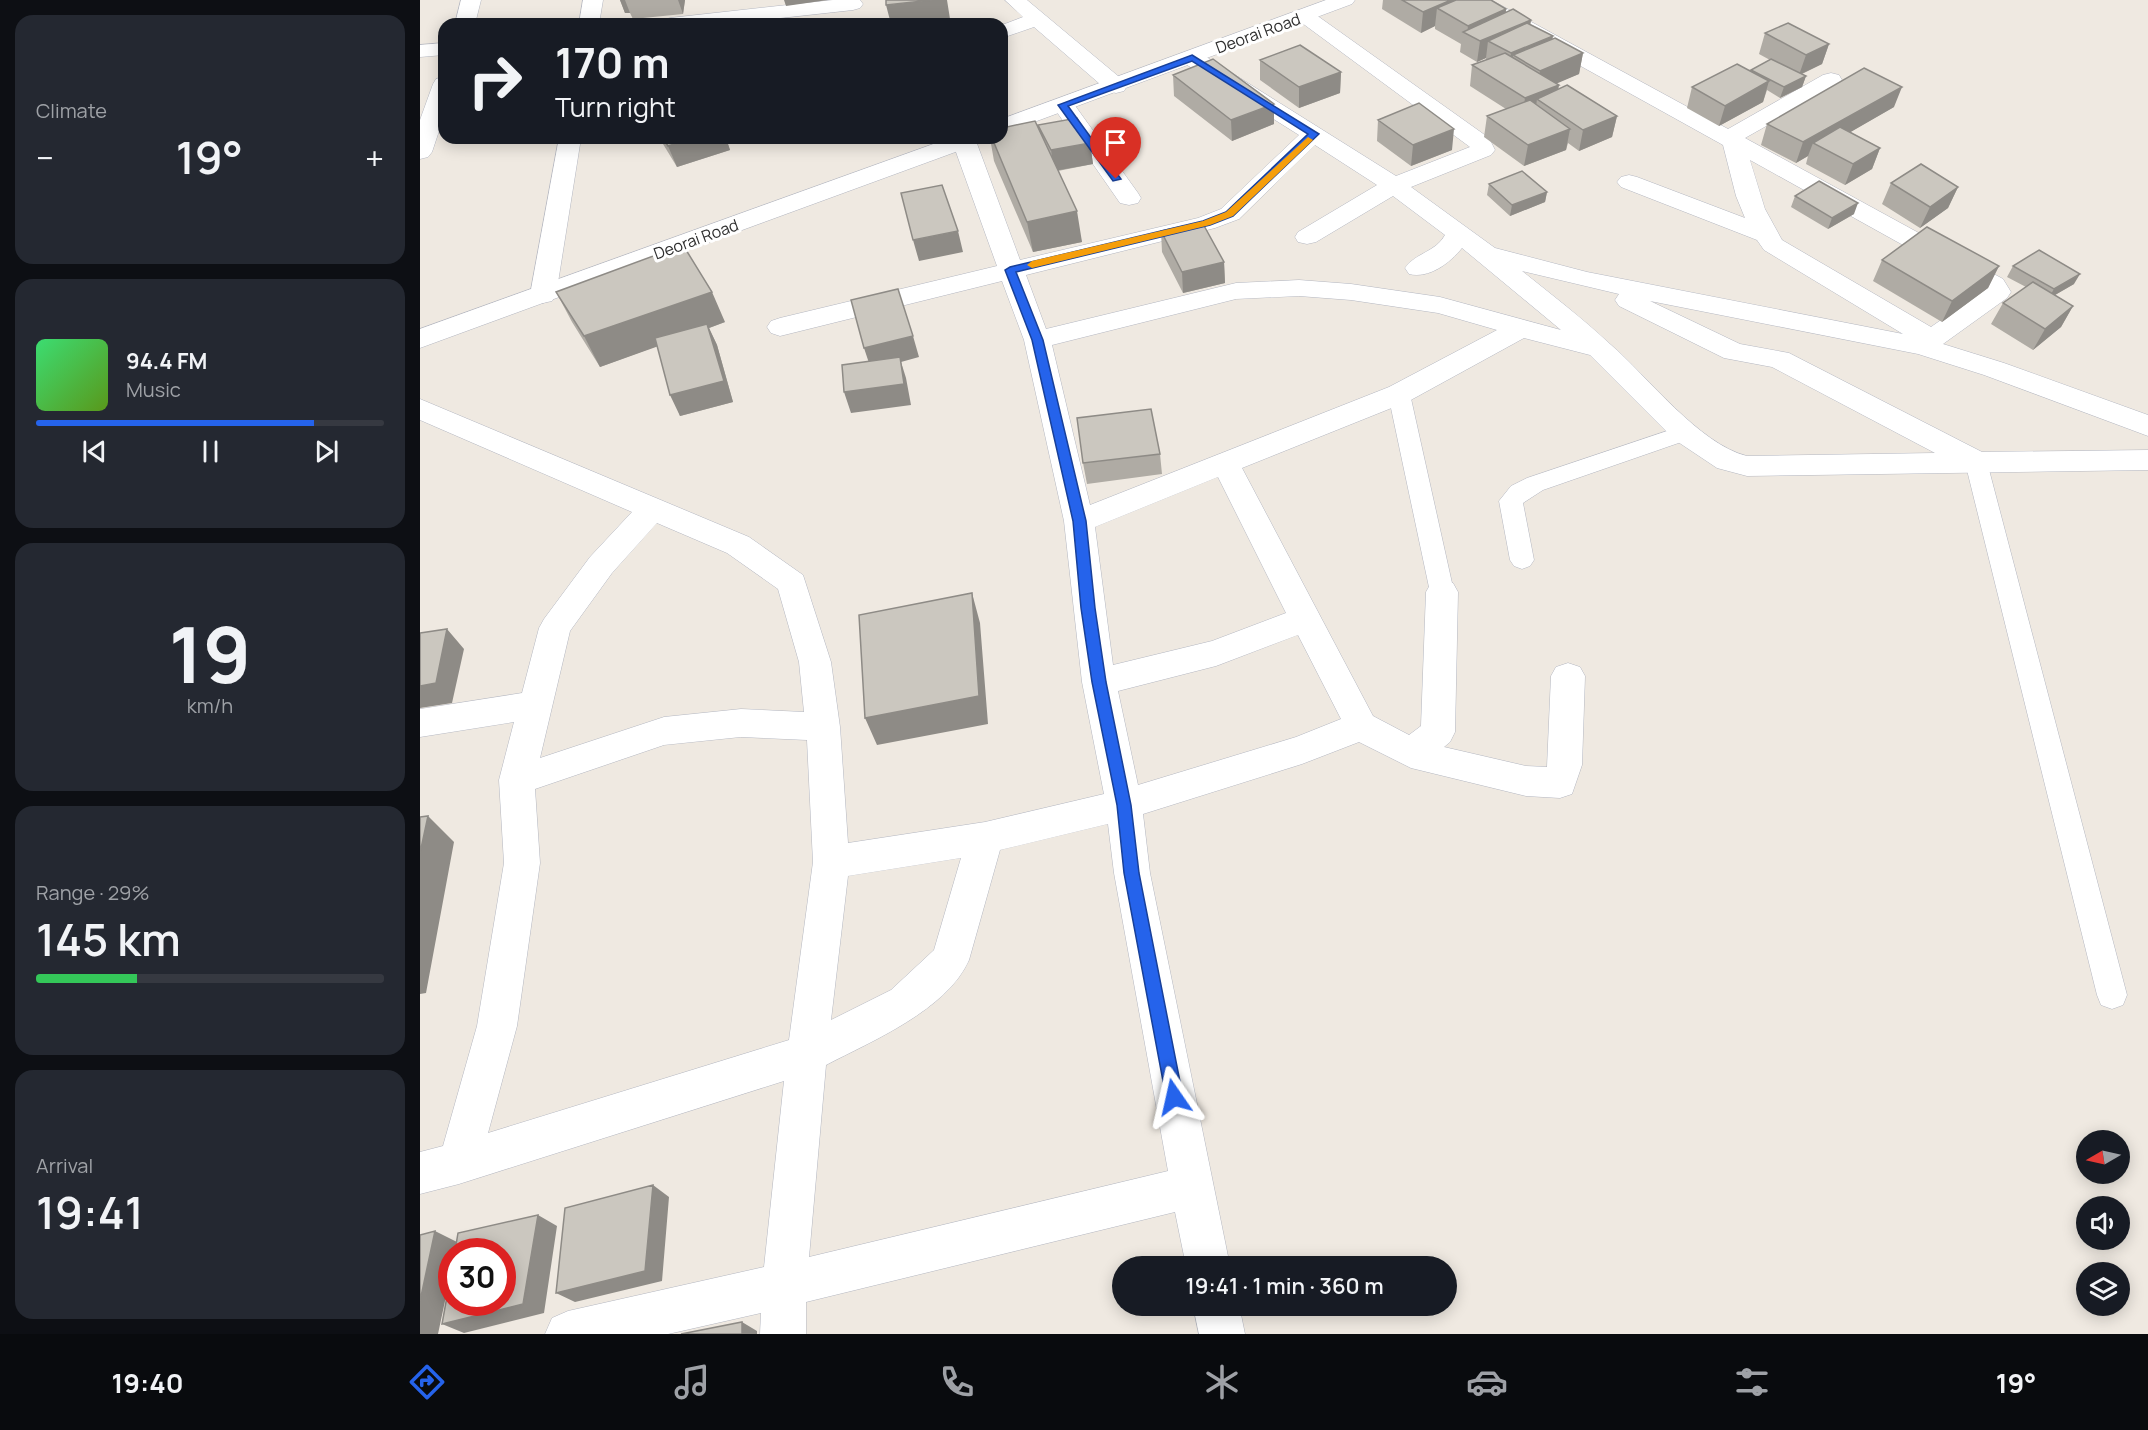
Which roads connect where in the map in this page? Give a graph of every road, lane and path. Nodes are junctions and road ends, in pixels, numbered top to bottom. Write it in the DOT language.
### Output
graph roads {
  1 [pos="471,0"];
  2 [pos="593,0"];
  3 [pos="1015,0"];
  4 [pos="1345,0"];
  5 [pos="1476,0"];
  6 [pos="854,9"];
  7 [pos="702,10"];
  8 [pos="1305,16"];
  9 [pos="466,18"];
  10 [pos="590,18"];
  11 [pos="684,18"];
  12 [pos="1037,19"];
  13 [pos="1008,30"];
  14 [pos="438,50"];
  15 [pos="420,51"];
  16 [pos="1192,57"];
  17 [pos="1831,80"];
  18 [pos="1116,86"];
  19 [pos="438,96"];
  20 [pos="1063,105"];
  21 [pos="426,121"];
  22 [pos="1008,125"];
  23 [pos="1314,134"];
  24 [pos="1731,141"];
  25 [pos="569,144"];
  26 [pos="957,144"];
  27 [pos="969,144"];
  28 [pos="420,152"];
  29 [pos="1629,182"];
  30 [pos="1394,184"];
  31 [pos="1130,198"];
  32 [pos="1458,233"];
  33 [pos="1764,234"];
  34 [pos="1307,237"];
  35 [pos="1485,253"];
  36 [pos="1418,268"];
  37 [pos="1010,270"];
  38 [pos="1587,280"];
  39 [pos="543,295"];
  40 [pos="780,327"];
  41 [pos="1521,328"];
  42 [pos="420,339"];
  43 [pos="1037,340"];
  44 [pos="1927,342"];
  45 [pos="1601,350"];
  46 [pos="1398,394"];
  47 [pos="420,409"];
  48 [pos="2148,426"];
  49 [pos="1685,433"];
  50 [pos="2148,460"];
  51 [pos="1976,462"];
  52 [pos="1225,463"];
  53 [pos="652,509"];
  54 [pos="1080,521"];
  55 [pos="1522,560"];
  56 [pos="1442,592"];
  57 [pos="1305,619"];
  58 [pos="1568,676"];
  59 [pos="1099,682"];
  60 [pos="535,705"];
  61 [pos="420,723"];
  62 [pos="1362,726"];
  63 [pos="823,727"];
  64 [pos="1411,753"];
  65 [pos="517,780"];
  66 [pos="1124,805"];
  67 [pos="985,838"];
  68 [pos="831,862"];
  69 [pos="2112,995"];
  70 [pos="807,1054"];
  71 [pos="459,1163"];
  72 [pos="420,1173"];
  73 [pos="1192,1186"];
  74 [pos="1206,1256"];
  75 [pos="784,1286"];
  76 [pos="1218,1316"];
  77 [pos="568,1334"];
  78 [pos="783,1334"];
  79 [pos="1222,1334"];
  1 -- 9 [label="street"];
  2 -- 10 [label="street"];
  3 -- 12 [label="street"];
  4 -- 8 [label="street, Deorai Road"];
  5 -- 24 [label="street"];
  6 -- 7 [label="street"];
  7 -- 11 [label="street"];
  8 -- 16 [label="street, Deorai Road"];
  8 -- 30 [label="street"];
  12 -- 13 [label="street"];
  12 -- 18 [label="street"];
  14 -- 15 [label="street"];
  16 -- 18 [label="street, Deorai Road"];
  16 -- 23 [label="street"];
  17 -- 24 [label="street"];
  18 -- 20 [label="street, Deorai Road"];
  19 -- 21 [label="street"];
  20 -- 22 [label="street, Deorai Road"];
  20 -- 31 [label="street"];
  21 -- 28 [label="street"];
  23 -- 30 [label="street"];
  23 -- 37 [label="street"];
  24 -- 33 [label="street"];
  24 -- 44 [label="street"];
  25 -- 39 [label="street"];
  26 -- 39 [label="street, Deorai Road"];
  27 -- 37 [label="street"];
  29 -- 33 [label="street"];
  30 -- 32 [label="street"];
  30 -- 34 [label="street"];
  32 -- 35 [label="street"];
  32 -- 36 [label="street"];
  33 -- 44 [label="street"];
  35 -- 38 [label="street"];
  35 -- 45 [label="street"];
  37 -- 40 [label="street"];
  37 -- 43 [label="street"];
  38 -- 44 [label="street"];
  38 -- 51 [label="street"];
  39 -- 42 [label="street, Deorai Road"];
  41 -- 43 [label="street"];
  41 -- 45 [label="street"];
  41 -- 46 [label="street"];
  43 -- 54 [label="street"];
  44 -- 48 [label="street"];
  45 -- 49 [label="street"];
  46 -- 52 [label="street"];
  46 -- 56 [label="lane"];
  47 -- 53 [label="street"];
  49 -- 51 [label="street"];
  49 -- 55 [label="lane"];
  50 -- 51 [label="street"];
  51 -- 69 [label="lane"];
  52 -- 54 [label="street"];
  52 -- 57 [label="street"];
  53 -- 60 [label="street"];
  53 -- 63 [label="street"];
  54 -- 59 [label="street"];
  56 -- 64 [label="street"];
  57 -- 59 [label="street"];
  57 -- 62 [label="street"];
  58 -- 64 [label="street"];
  59 -- 66 [label="street"];
  60 -- 61 [label="street"];
  60 -- 65 [label="street"];
  62 -- 64 [label="street"];
  62 -- 66 [label="street"];
  63 -- 65 [label="street"];
  63 -- 68 [label="street"];
  65 -- 71 [label="street"];
  66 -- 67 [label="street"];
  66 -- 73 [label="street"];
  67 -- 68 [label="street"];
  67 -- 70 [label="street"];
  68 -- 70 [label="street"];
  70 -- 71 [label="street"];
  70 -- 75 [label="street"];
  71 -- 72 [label="street"];
  73 -- 74 [label="street"];
  73 -- 75 [label="street"];
  75 -- 77 [label="street"];
  75 -- 78 [label="street"];
  76 -- 79 [label="street"];
}
